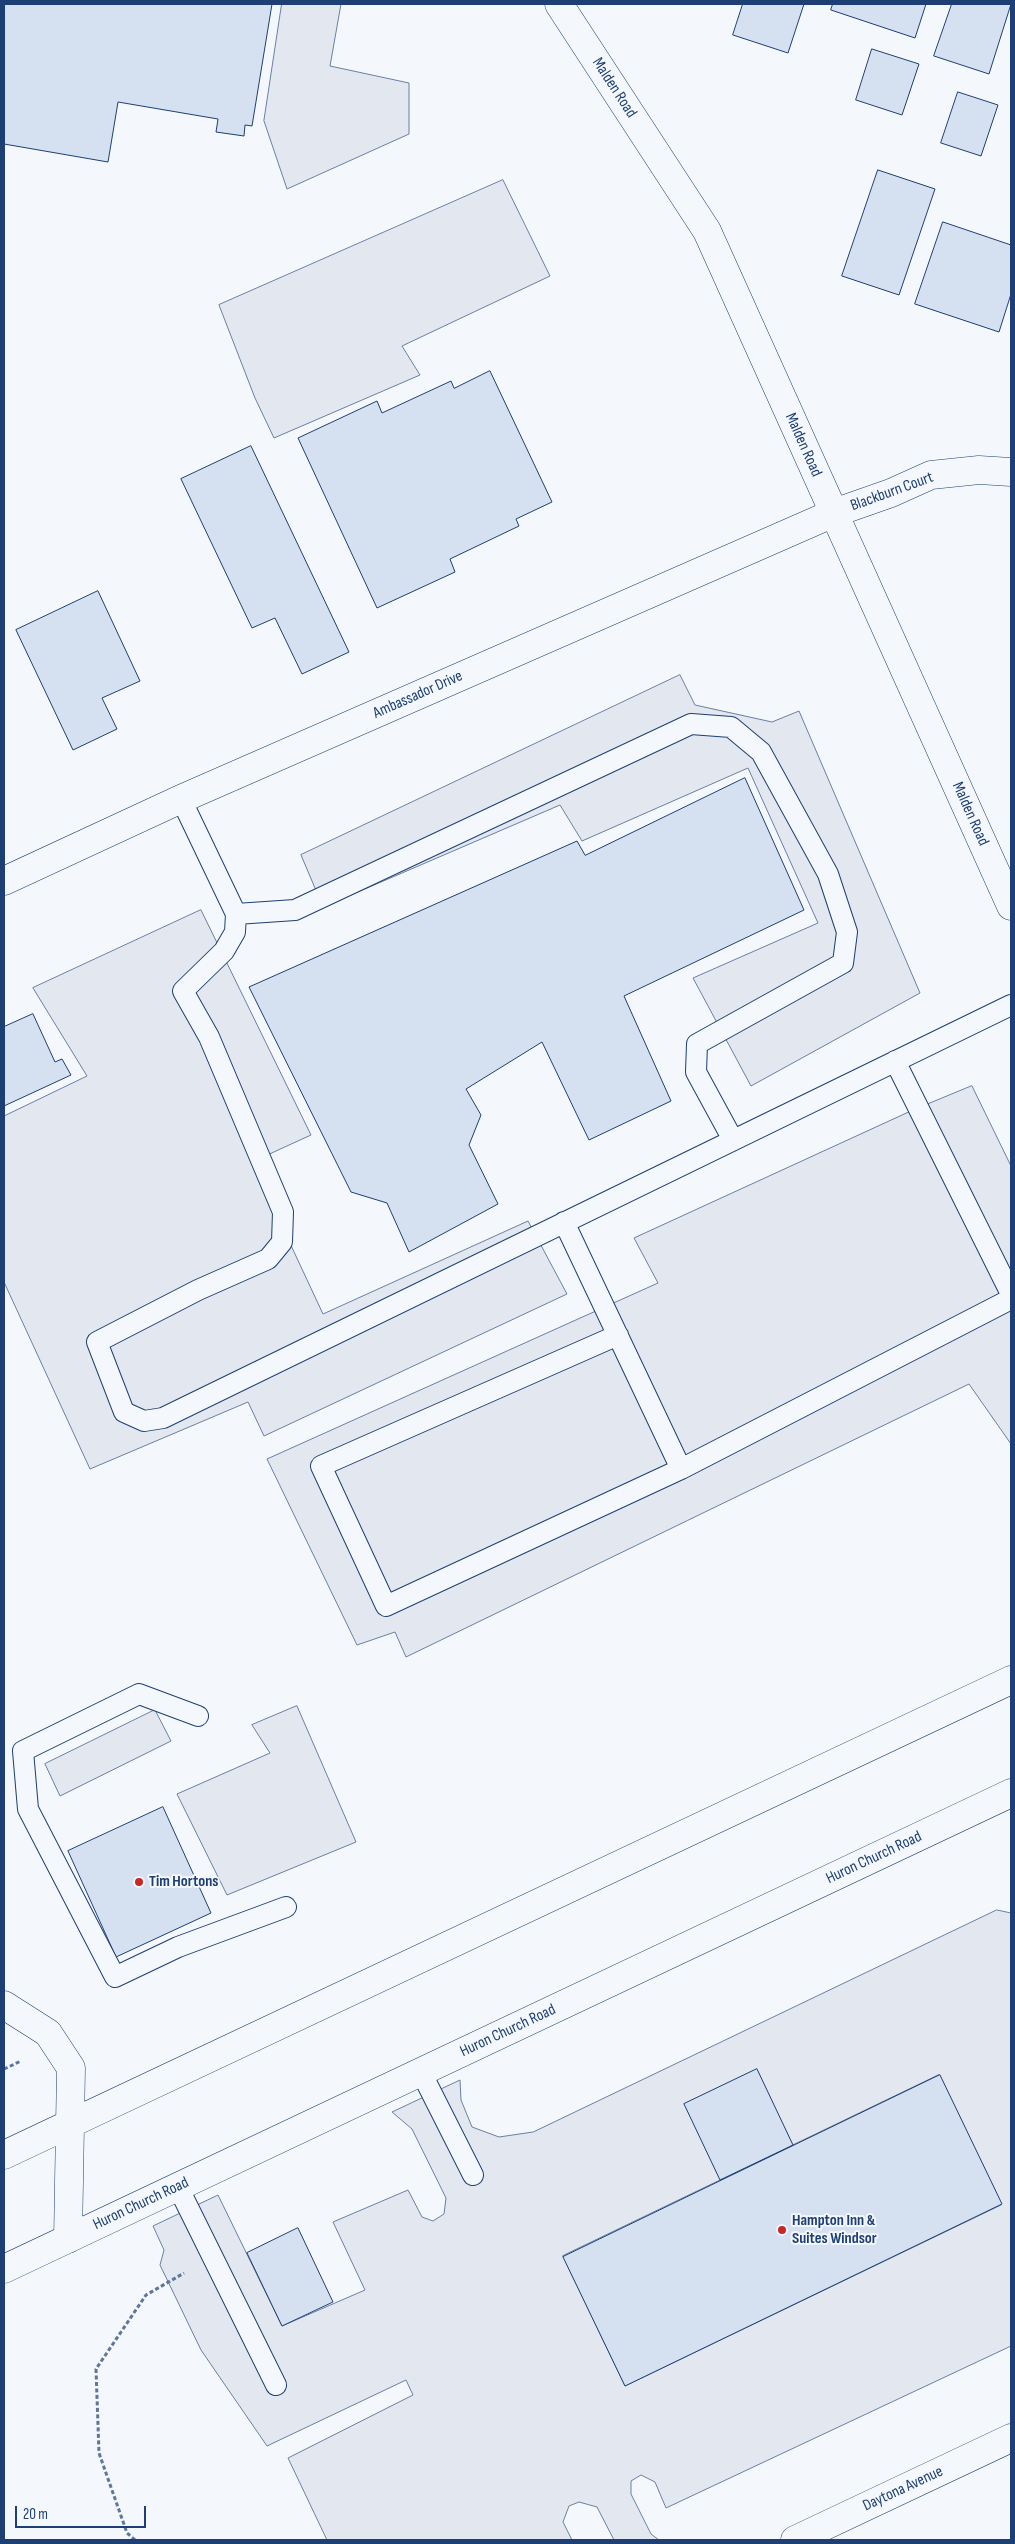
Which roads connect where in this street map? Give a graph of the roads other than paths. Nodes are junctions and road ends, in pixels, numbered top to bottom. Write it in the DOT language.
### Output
graph roads {
  1 [pos="559,4"];
  2 [pos="1011,472"];
  3 [pos="834,514"];
  4 [pos="181,799"];
  5 [pos="4,881"];
  6 [pos="1011,906"];
  7 [pos="236,914"];
  8 [pos="1011,1004"];
  9 [pos="895,1061"];
  10 [pos="733,1140"];
  11 [pos="564,1222"];
  12 [pos="1011,1294"];
  13 [pos="1011,1299"];
  14 [pos="618,1335"];
  15 [pos="681,1469"];
  16 [pos="1011,1680"];
  17 [pos="198,1716"];
  18 [pos="1011,1793"];
  19 [pos="286,1907"];
  20 [pos="4,2005"];
  21 [pos="421,2072"];
  22 [pos="71,2124"];
  23 [pos="4,2156"];
  24 [pos="473,2175"];
  25 [pos="178,2186"];
  26 [pos="68,2239"];
  27 [pos="4,2269"];
  28 [pos="276,2385"];
  29 [pos="1011,2438"];
  30 [pos="795,2540"];
  1 -- 3 [label="main road, Malden Road"];
  2 -- 3 [label="main road, Blackburn Court"];
  3 -- 4 [label="main road, Ambassador Drive"];
  3 -- 6 [label="main road, Malden Road"];
  4 -- 5 [label="main road, Ambassador Drive"];
  4 -- 7 [label="lane"];
  7 -- 10 [label="lane"];
  7 -- 11 [label="lane"];
  8 -- 9 [label="lane"];
  9 -- 10 [label="lane"];
  9 -- 12 [label="lane"];
  10 -- 11 [label="lane"];
  11 -- 14 [label="lane"];
  13 -- 15 [label="lane"];
  14 -- 15 [label="lane"];
  14 -- 15 [label="lane"];
  16 -- 22 [label="main road"];
  17 -- 19 [label="lane"];
  18 -- 21 [label="main road, Huron Church Road"];
  20 -- 22 [label="main road"];
  21 -- 24 [label="lane"];
  21 -- 25 [label="main road, Huron Church Road"];
  22 -- 23 [label="main road"];
  22 -- 26 [label="main road"];
  25 -- 26 [label="main road, Huron Church Road"];
  25 -- 28 [label="lane"];
  26 -- 27 [label="main road, Huron Church Road"];
  29 -- 30 [label="main road, Daytona Avenue"];
}
